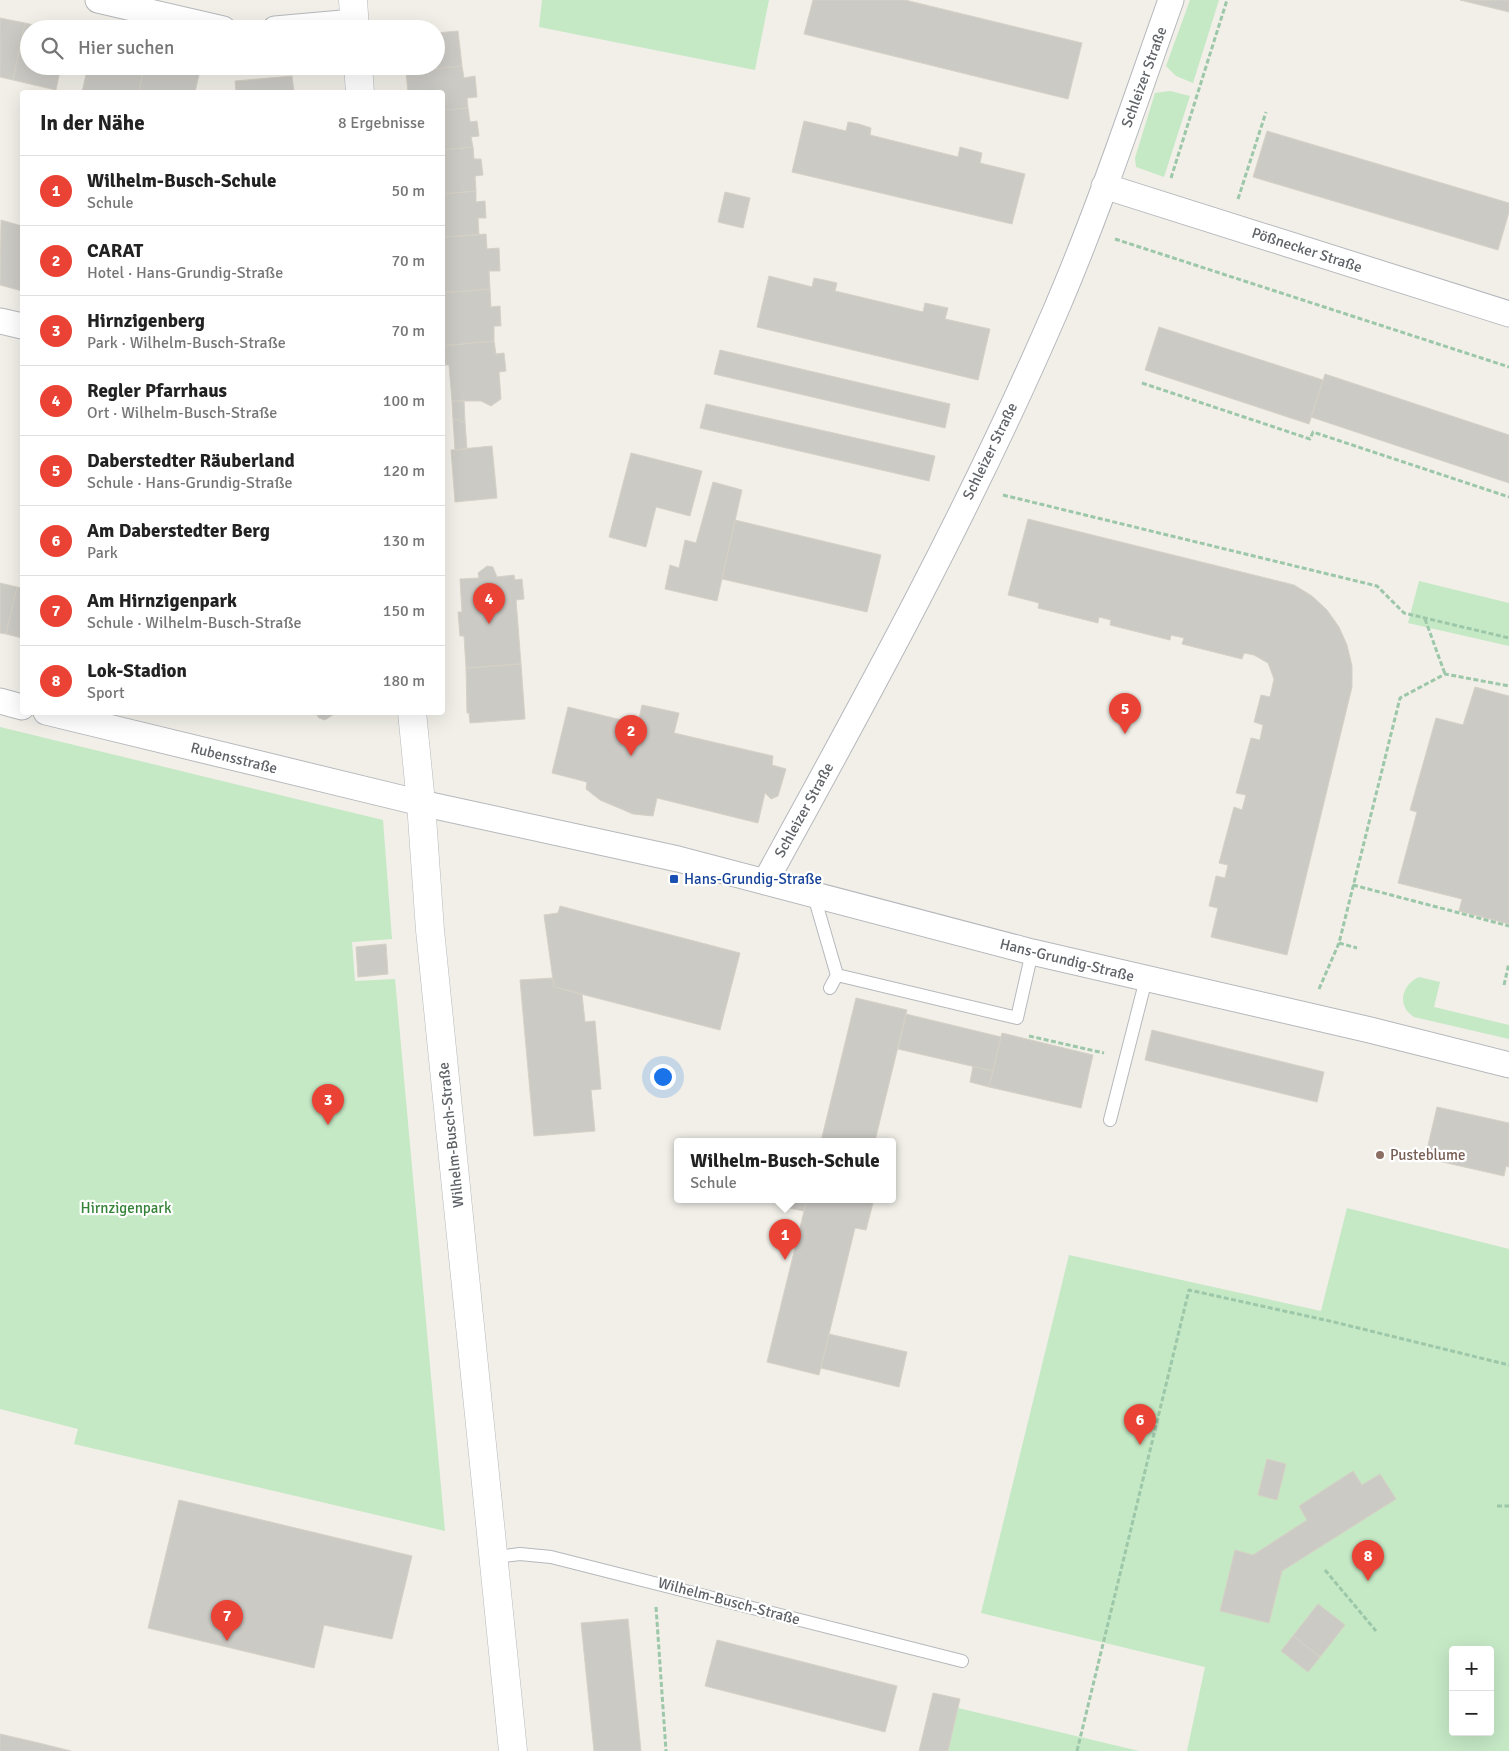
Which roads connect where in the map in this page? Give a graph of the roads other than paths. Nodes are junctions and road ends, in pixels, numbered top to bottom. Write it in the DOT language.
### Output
graph roads {
  1 [pos="98,0"];
  2 [pos="1171,0"];
  3 [pos="354,17"];
  4 [pos="184,20"];
  5 [pos="334,20"];
  6 [pos="359,75"];
  7 [pos="360,90"];
  8 [pos="1104,186"];
  9 [pos="1509,314"];
  10 [pos="0,321"];
  11 [pos="20,326"];
  12 [pos="0,702"];
  13 [pos="20,707"];
  14 [pos="58,715"];
  15 [pos="412,715"];
  16 [pos="421,803"];
  17 [pos="765,882"];
  18 [pos="814,896"];
  19 [pos="1032,952"];
  20 [pos="837,975"];
  21 [pos="1146,979"];
  22 [pos="830,988"];
  23 [pos="1509,1065"];
  24 [pos="1110,1120"];
  25 [pos="495,1557"];
  26 [pos="962,1661"];
  27 [pos="513,1751"];
  1 -- 4 [label="street"];
  2 -- 8 [label="street, Schleizer Straße"];
  3 -- 5 [label="street"];
  6 -- 7 [label="street"];
  8 -- 9 [label="street, Pößnecker Straße"];
  8 -- 17 [label="street, Schleizer Straße"];
  10 -- 11 [label="street"];
  12 -- 13 [label="street"];
  14 -- 16 [label="street, Rubensstraße"];
  15 -- 16 [label="street, Wilhelm-Busch-Straße"];
  16 -- 17 [label="street, Hans-Grundig-Straße"];
  16 -- 25 [label="street, Wilhelm-Busch-Straße"];
  17 -- 18 [label="street, Hans-Grundig-Straße"];
  18 -- 19 [label="street, Hans-Grundig-Straße"];
  18 -- 20 [label="lane"];
  19 -- 20 [label="lane"];
  19 -- 21 [label="street, Hans-Grundig-Straße"];
  20 -- 22 [label="lane"];
  21 -- 23 [label="street, Hans-Grundig-Straße"];
  21 -- 24 [label="lane"];
  25 -- 26 [label="lane, Wilhelm-Busch-Straße"];
  25 -- 27 [label="street, Wilhelm-Busch-Straße"];
}
